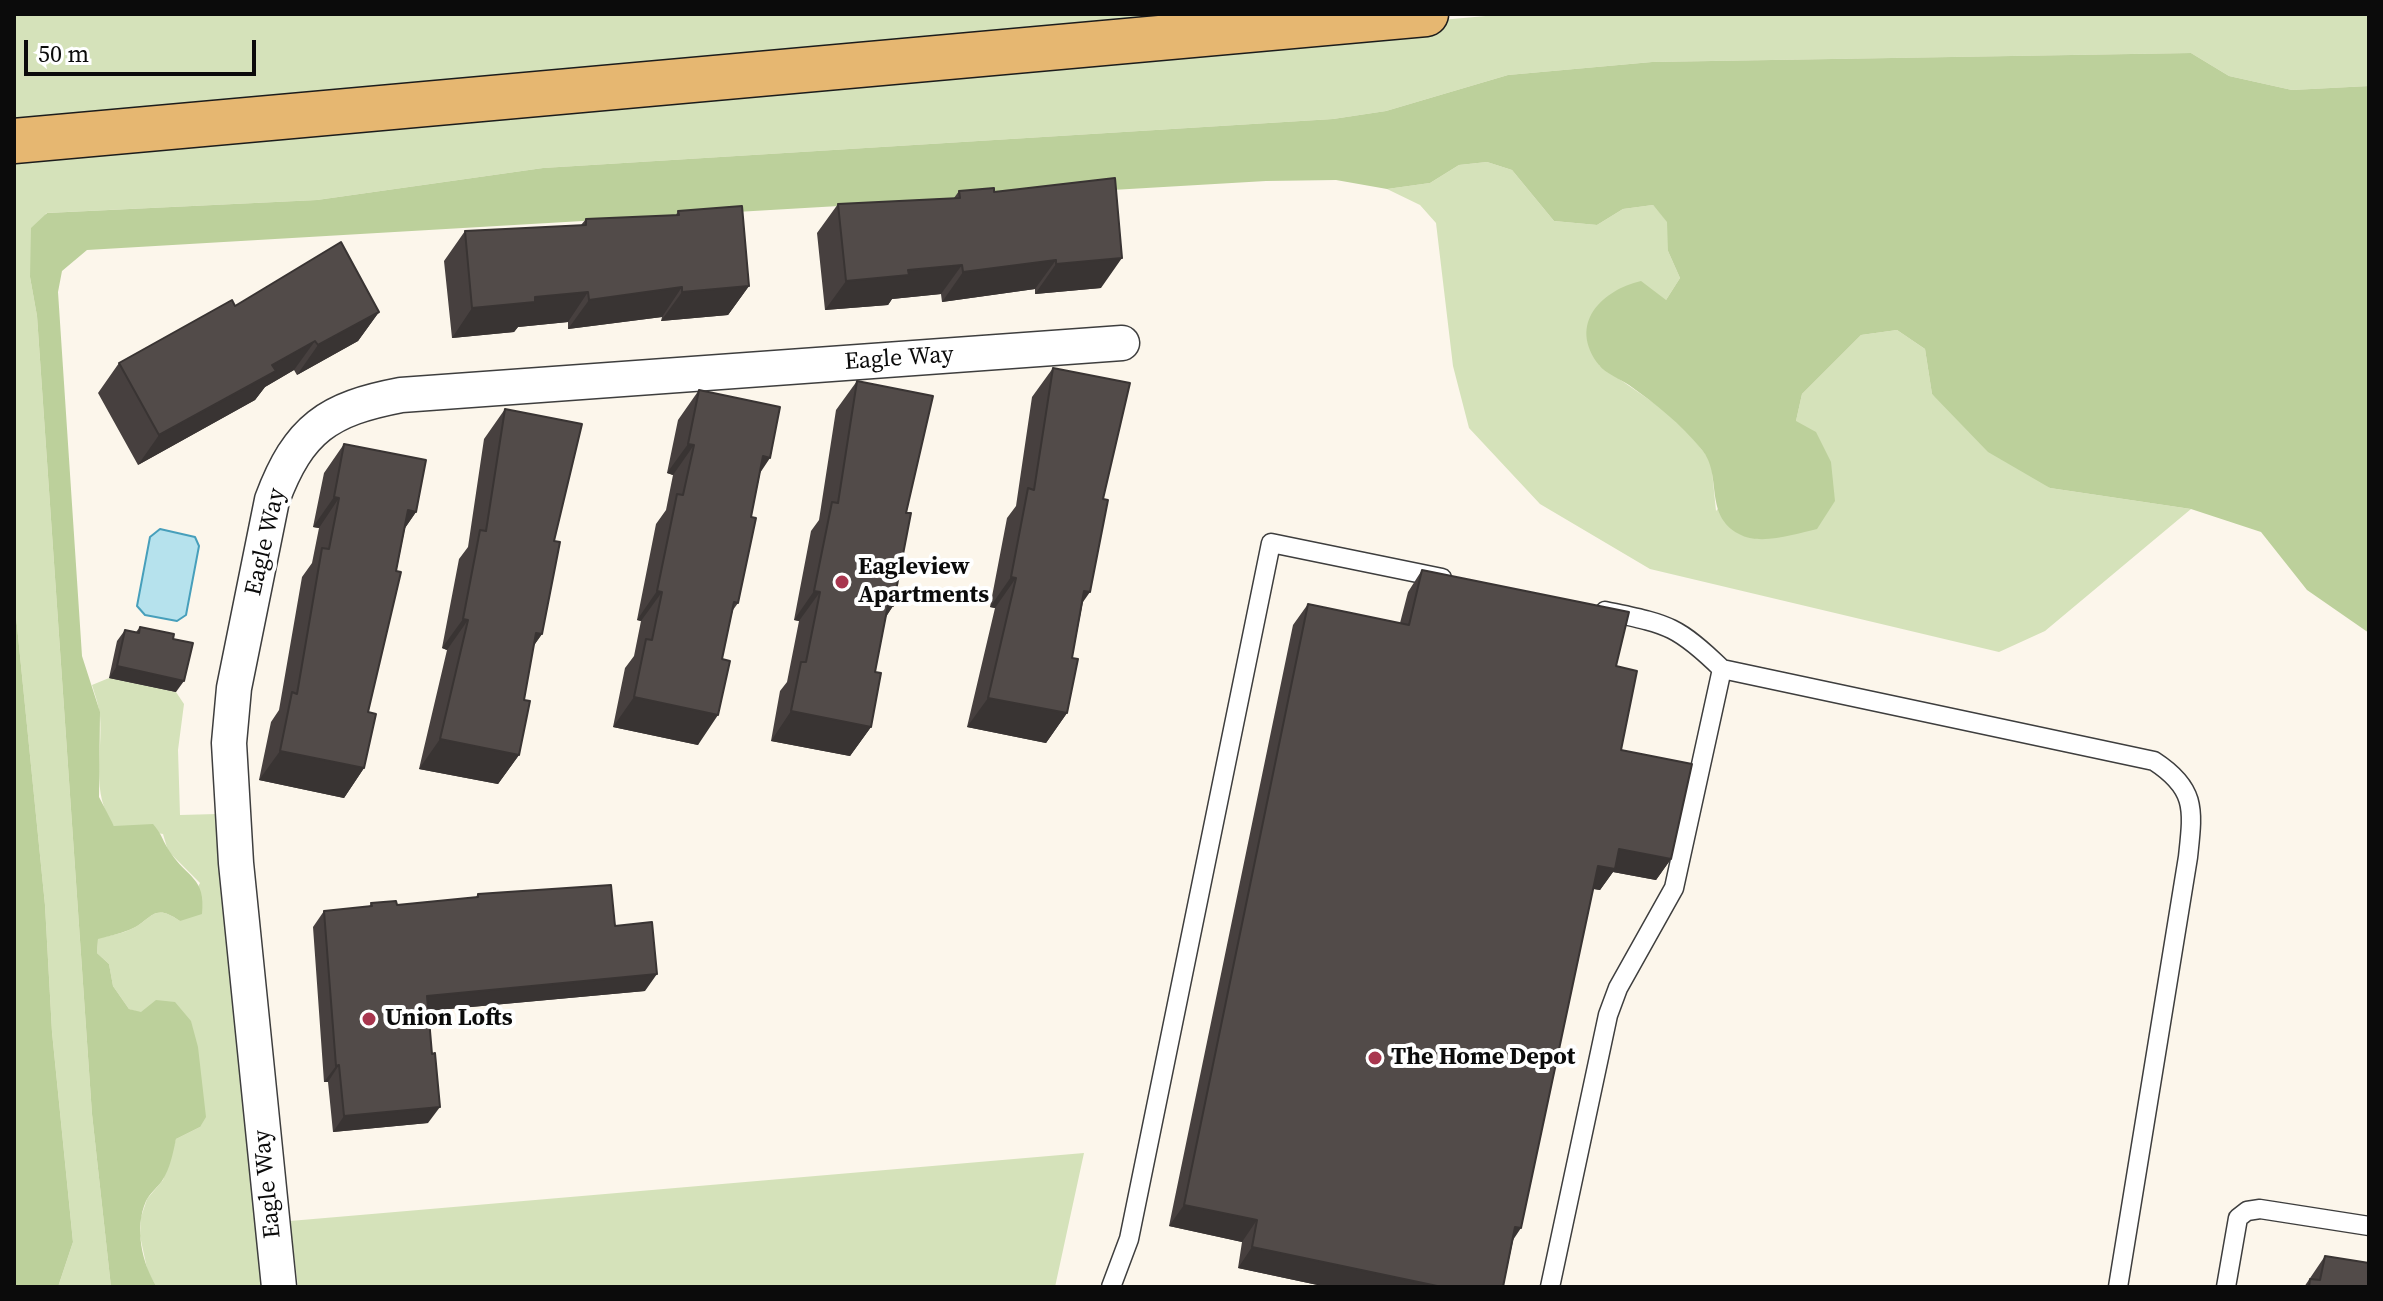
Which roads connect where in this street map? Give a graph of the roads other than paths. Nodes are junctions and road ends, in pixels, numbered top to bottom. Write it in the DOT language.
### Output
graph roads {
  1 [pos="1426,14"];
  2 [pos="14,141"];
  3 [pos="1122,343"];
  4 [pos="1457,581"];
  5 [pos="1581,607"];
  6 [pos="1722,669"];
  7 [pos="2369,1226"];
  8 [pos="279,1287"];
  9 [pos="1111,1287"];
  10 [pos="1550,1287"];
  11 [pos="2118,1287"];
  12 [pos="2226,1287"];
  1 -- 2 [label="main road"];
  3 -- 8 [label="street, Eagle Way"];
  4 -- 9 [label="lane"];
  5 -- 6 [label="lane"];
  6 -- 10 [label="lane"];
  6 -- 11 [label="lane"];
  7 -- 12 [label="lane"];
}
